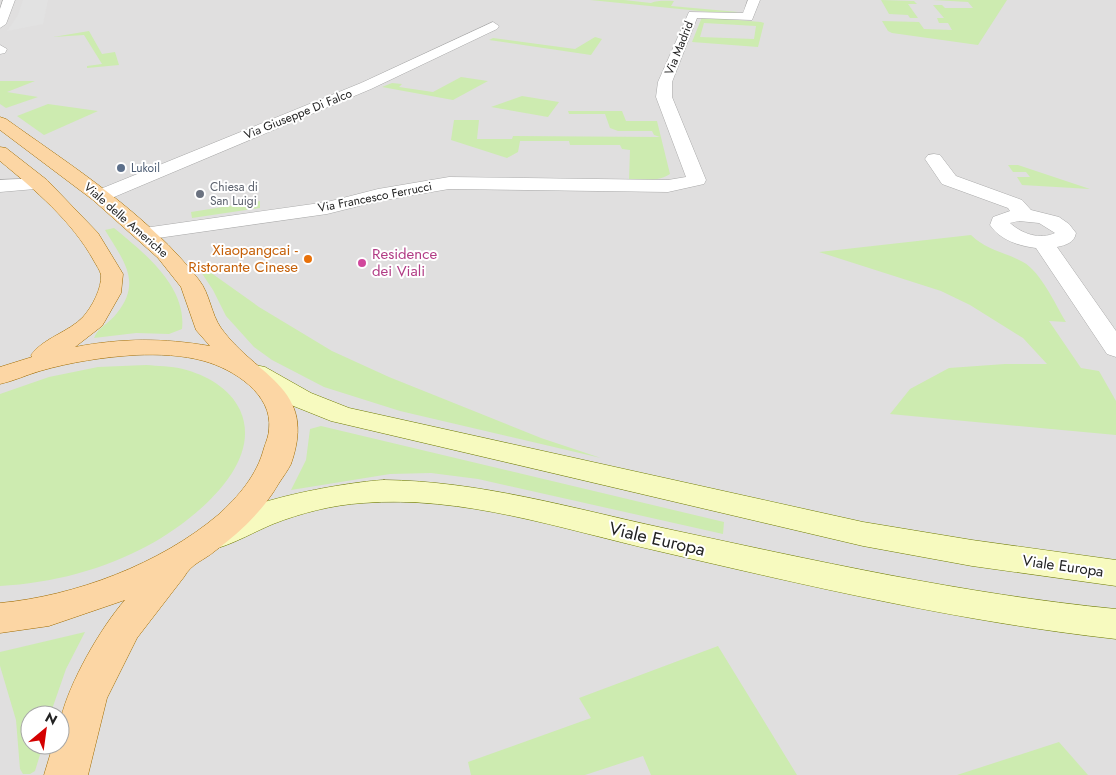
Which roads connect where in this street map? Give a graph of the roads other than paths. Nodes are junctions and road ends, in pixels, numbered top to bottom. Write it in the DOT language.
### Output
graph roads {
  1 [pos="9,0"];
  2 [pos="754,0"];
  3 [pos="0,24"];
  4 [pos="493,26"];
  5 [pos="0,122"];
  6 [pos="0,152"];
  7 [pos="934,159"];
  8 [pos="697,180"];
  9 [pos="40,184"];
  10 [pos="0,186"];
  11 [pos="100,196"];
  12 [pos="144,234"];
  13 [pos="1116,348"];
  14 [pos="248,369"];
  15 [pos="3,375"];
  16 [pos="191,552"];
  17 [pos="1116,573"];
  18 [pos="0,618"];
  19 [pos="1116,624"];
  20 [pos="66,775"];
  1 -- 3 [label="street"];
  2 -- 8 [label="street, Via Madrid"];
  4 -- 11 [label="street, Via Giuseppe Di Falco"];
  5 -- 11 [label="main road, Viale delle Americhe"];
  6 -- 9 [label="main road"];
  7 -- 13 [label="street"];
  8 -- 12 [label="street, Via Francesco Ferrucci"];
  9 -- 10 [label="street"];
  9 -- 15 [label="main road"];
  11 -- 12 [label="main road, Viale delle Americhe"];
  12 -- 14 [label="main road, Viale delle Americhe"];
  14 -- 15 [label="main road"];
  14 -- 16 [label="main road, Viale delle Americhe"];
  14 -- 17 [label="main road, Viale Europa"];
  16 -- 18 [label="main road"];
  16 -- 19 [label="main road, Viale Europa"];
  16 -- 20 [label="main road"];
}
